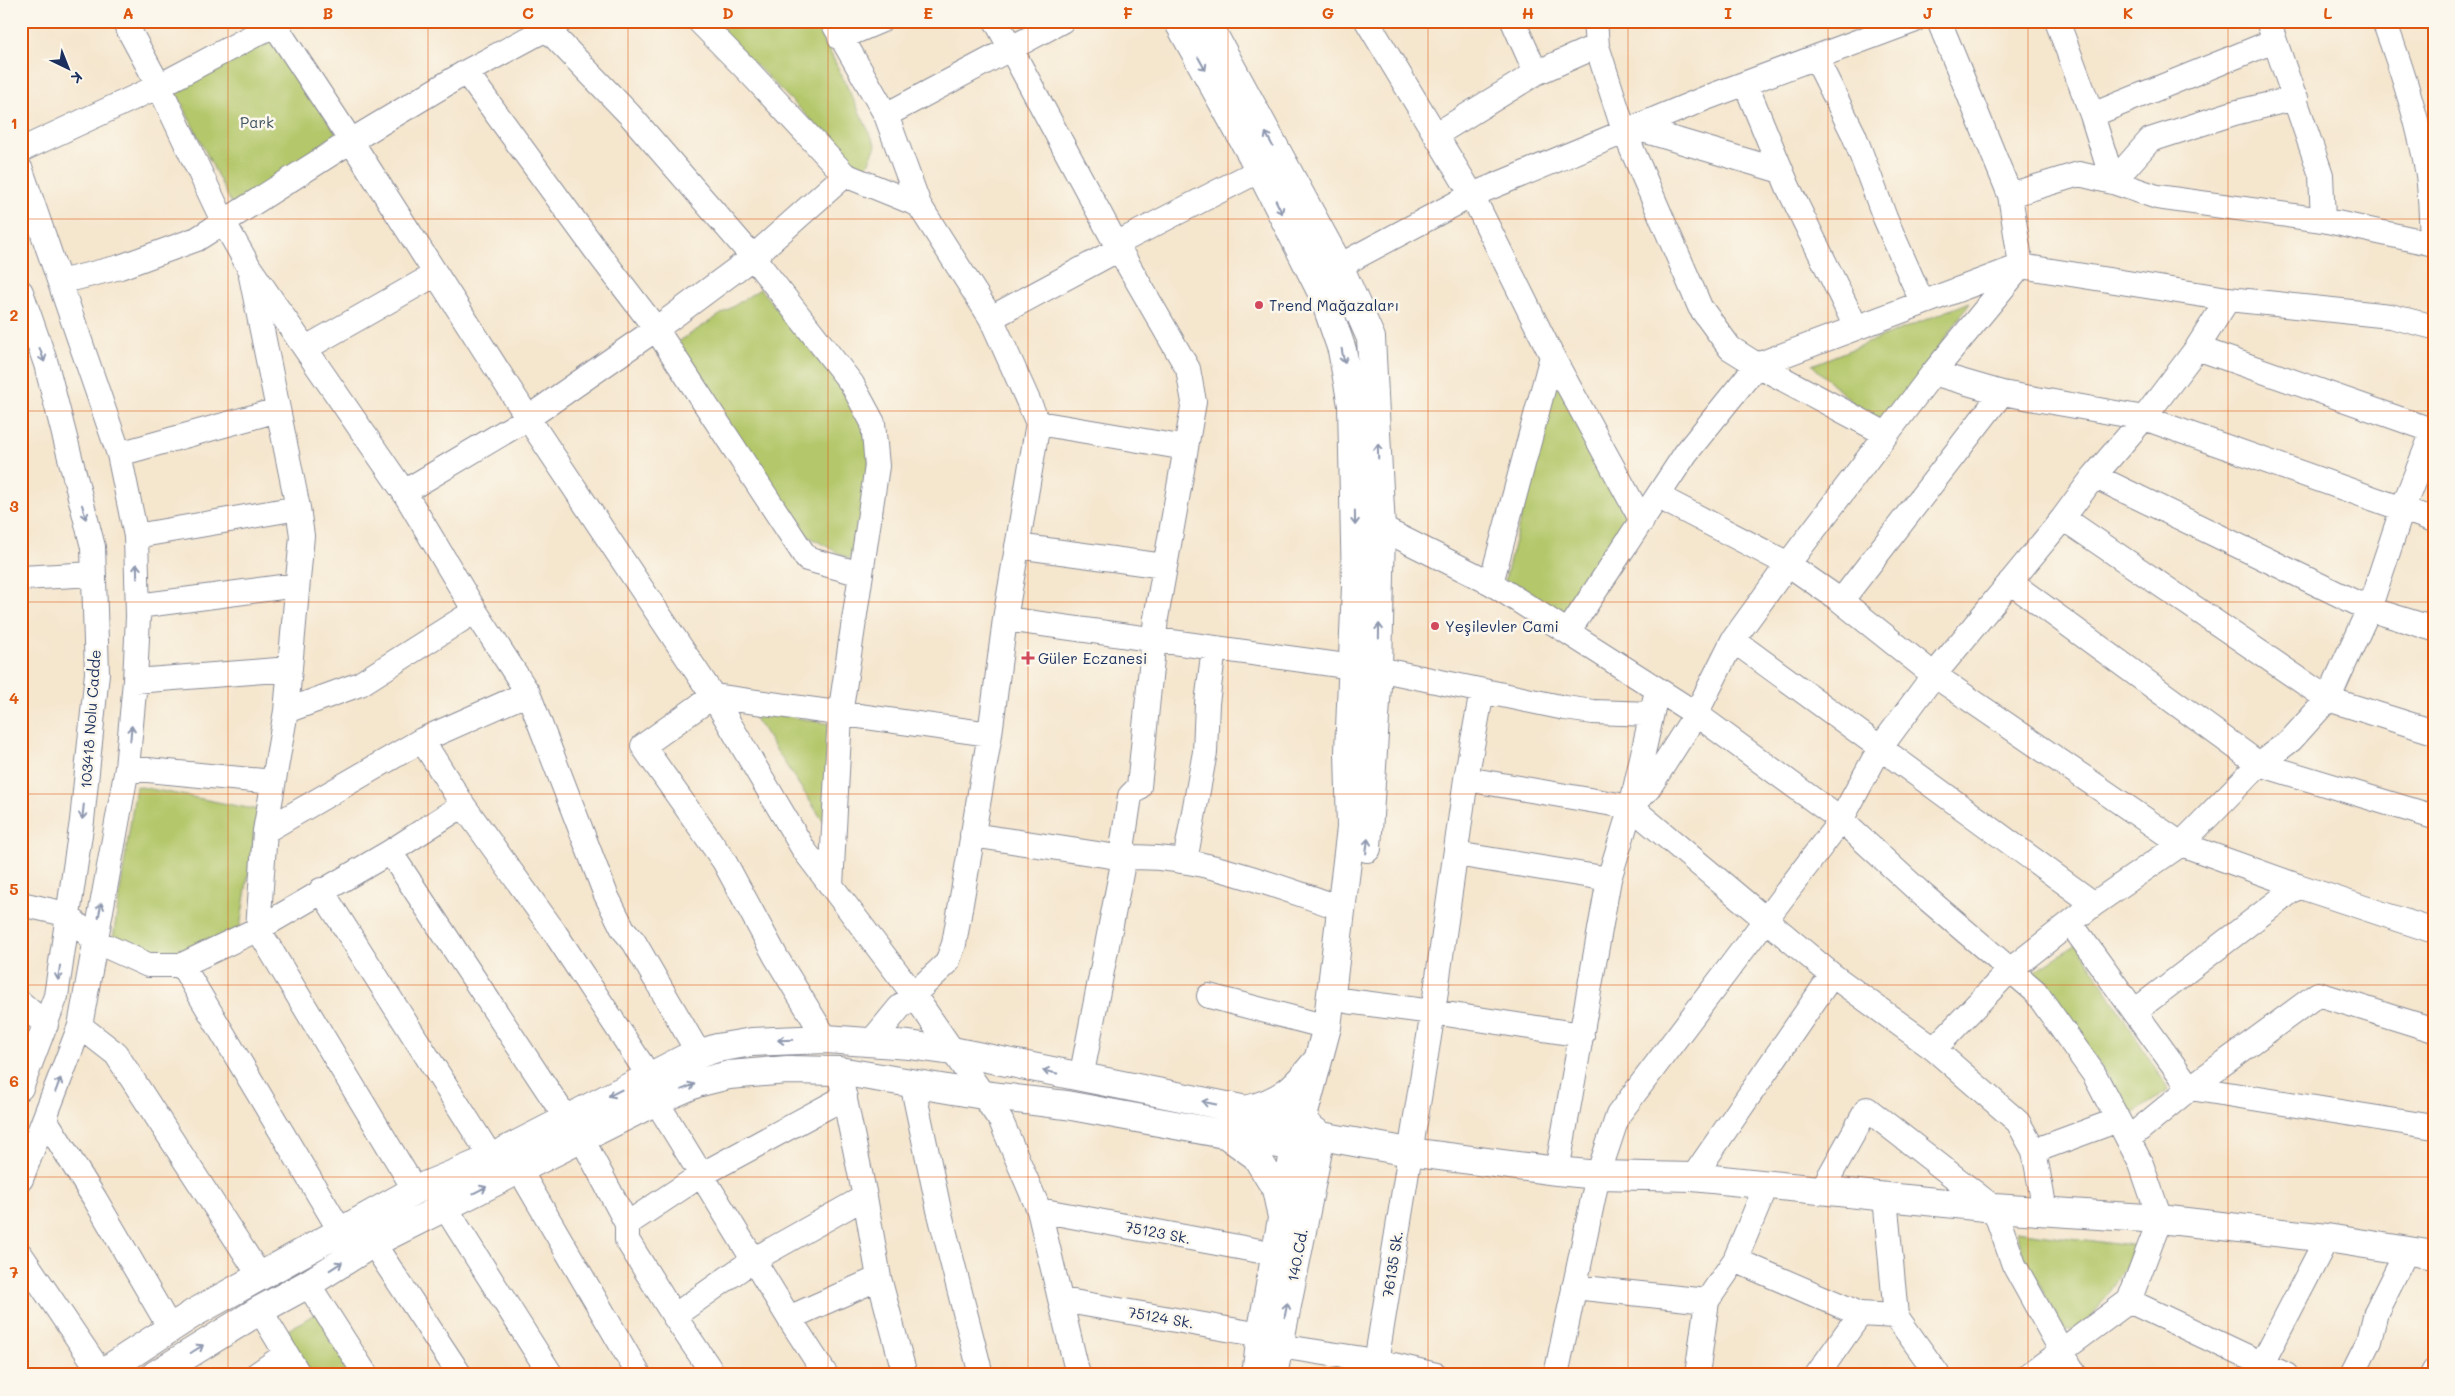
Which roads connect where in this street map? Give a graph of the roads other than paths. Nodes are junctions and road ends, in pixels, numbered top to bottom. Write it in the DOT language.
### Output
graph roads {
  1 [pos="124,21"];
  2 [pos="698,21"];
  3 [pos="880,21"];
  4 [pos="996,21"];
  5 [pos="1062,21"];
  6 [pos="1178,21"];
  7 [pos="1206,21"];
  8 [pos="1367,21"];
  9 [pos="1513,21"];
  10 [pos="1595,21"];
  11 [pos="1913,21"];
  12 [pos="1939,21"];
  13 [pos="2057,21"];
  14 [pos="2384,21"];
  15 [pos="276,23"];
  16 [pos="556,24"];
  17 [pos="836,30"];
  18 [pos="2271,31"];
  19 [pos="1597,46"];
  20 [pos="1012,49"];
  21 [pos="1816,58"];
  22 [pos="466,72"];
  23 [pos="1536,73"];
  24 [pos="1746,85"];
  25 [pos="159,86"];
  26 [pos="2296,98"];
  27 [pos="886,115"];
  28 [pos="2092,115"];
  29 [pos="1630,130"];
  30 [pos="1437,134"];
  31 [pos="351,141"];
  32 [pos="21,150"];
  33 [pos="21,170"];
  34 [pos="1260,170"];
  35 [pos="1781,171"];
  36 [pos="845,175"];
  37 [pos="2113,182"];
  38 [pos="1472,195"];
  39 [pos="2010,195"];
  40 [pos="920,205"];
  41 [pos="2323,220"];
  42 [pos="223,221"];
  43 [pos="2433,244"];
  44 [pos="1117,247"];
  45 [pos="753,257"];
  46 [pos="1339,266"];
  47 [pos="2021,266"];
  48 [pos="249,267"];
  49 [pos="436,274"];
  50 [pos="60,282"];
  51 [pos="21,292"];
  52 [pos="2228,299"];
  53 [pos="1922,302"];
  54 [pos="991,318"];
  55 [pos="1856,326"];
  56 [pos="2434,326"];
  57 [pos="656,329"];
  58 [pos="306,348"];
  59 [pos="2196,348"];
  60 [pos="1552,356"];
  61 [pos="1757,365"];
  62 [pos="1933,373"];
  63 [pos="2002,392"];
  64 [pos="278,410"];
  65 [pos="528,418"];
  66 [pos="2144,418"];
  67 [pos="1038,423"];
  68 [pos="2434,430"];
  69 [pos="1886,434"];
  70 [pos="1186,448"];
  71 [pos="119,454"];
  72 [pos="2094,476"];
  73 [pos="404,492"];
  74 [pos="1659,497"];
  75 [pos="298,508"];
  76 [pos="2402,510"];
  77 [pos="2064,518"];
  78 [pos="2434,520"];
  79 [pos="1642,521"];
  80 [pos="1381,528"];
  81 [pos="136,536"];
  82 [pos="1018,546"];
  83 [pos="1788,564"];
  84 [pos="1164,566"];
  85 [pos="94,574"];
  86 [pos="861,574"];
  87 [pos="21,578"];
  88 [pos="2010,582"];
  89 [pos="1491,583"];
  90 [pos="297,585"];
  91 [pos="1840,601"];
  92 [pos="138,606"];
  93 [pos="2369,609"];
  94 [pos="475,611"];
  95 [pos="1004,619"];
  96 [pos="2434,629"];
  97 [pos="1568,632"];
  98 [pos="1155,638"];
  99 [pos="1733,640"];
  100 [pos="1214,648"];
  101 [pos="290,668"];
  102 [pos="1365,668"];
  103 [pos="1934,675"];
  104 [pos="135,681"];
  105 [pos="1658,690"];
  106 [pos="1482,691"];
  107 [pos="528,693"];
  108 [pos="712,696"];
  109 [pos="2328,699"];
  110 [pos="286,711"];
  111 [pos="1651,714"];
  112 [pos="1696,714"];
  113 [pos="840,715"];
  114 [pos="2434,732"];
  115 [pos="990,734"];
  116 [pos="422,740"];
  117 [pos="1880,748"];
  118 [pos="2259,764"];
  119 [pos="127,768"];
  120 [pos="1466,779"];
  121 [pos="272,782"];
  122 [pos="463,805"];
  123 [pos="1631,807"];
  124 [pos="2434,817"];
  125 [pos="1841,820"];
  126 [pos="265,831"];
  127 [pos="972,834"];
  128 [pos="2182,844"];
  129 [pos="390,852"];
  130 [pos="1456,854"];
  131 [pos="1124,858"];
  132 [pos="1185,861"];
  133 [pos="1609,879"];
  134 [pos="831,886"];
  135 [pos="2298,886"];
  136 [pos="321,890"];
  137 [pos="21,904"];
  138 [pos="2094,904"];
  139 [pos="1342,908"];
  140 [pos="66,914"];
  141 [pos="1764,919"];
  142 [pos="2071,924"];
  143 [pos="258,929"];
  144 [pos="2434,931"];
  145 [pos="94,942"];
  146 [pos="182,966"];
  147 [pos="2010,970"];
  148 [pos="1832,975"];
  149 [pos="914,995"];
  150 [pos="1209,996"];
  151 [pos="1346,1001"];
  152 [pos="21,1003"];
  153 [pos="2135,1011"];
  154 [pos="1433,1012"];
  155 [pos="46,1026"];
  156 [pos="80,1026"];
  157 [pos="1327,1027"];
  158 [pos="2434,1030"];
  159 [pos="1582,1035"];
  160 [pos="826,1039"];
  161 [pos="871,1042"];
  162 [pos="1934,1050"];
  163 [pos="952,1051"];
  164 [pos="699,1054"];
  165 [pos="1318,1059"];
  166 [pos="1081,1078"];
  167 [pos="912,1083"];
  168 [pos="842,1084"];
  169 [pos="21,1088"];
  170 [pos="653,1088"];
  171 [pos="2190,1088"];
  172 [pos="983,1095"];
  173 [pos="1246,1110"];
  174 [pos="45,1119"];
  175 [pos="2434,1127"];
  176 [pos="574,1128"];
  177 [pos="1311,1128"];
  178 [pos="2123,1130"];
  179 [pos="1226,1134"];
  180 [pos="1295,1147"];
  181 [pos="2034,1151"];
  182 [pos="1409,1152"];
  183 [pos="491,1157"];
  184 [pos="519,1169"];
  185 [pos="1556,1171"];
  186 [pos="701,1175"];
  187 [pos="1598,1175"];
  188 [pos="1693,1177"];
  189 [pos="21,1179"];
  190 [pos="1767,1184"];
  191 [pos="415,1190"];
  192 [pos="1821,1191"];
  193 [pos="866,1197"];
  194 [pos="1885,1197"];
  195 [pos="445,1207"];
  196 [pos="1994,1208"];
  197 [pos="1039,1210"];
  198 [pos="2045,1211"];
  199 [pos="1282,1217"];
  200 [pos="2160,1219"];
  201 [pos="627,1224"];
  202 [pos="341,1232"];
  203 [pos="2328,1238"];
  204 [pos="373,1242"];
  205 [pos="2407,1250"];
  206 [pos="1276,1254"];
  207 [pos="21,1255"];
  208 [pos="2434,1255"];
  209 [pos="753,1260"];
  210 [pos="1735,1260"];
  211 [pos="260,1276"];
  212 [pos="879,1278"];
  213 [pos="308,1284"];
  214 [pos="1574,1287"];
  215 [pos="1062,1300"];
  216 [pos="1707,1301"];
  217 [pos="2129,1301"];
  218 [pos="260,1310"];
  219 [pos="1860,1314"];
  220 [pos="674,1316"];
  221 [pos="1896,1316"];
  222 [pos="789,1318"];
  223 [pos="170,1328"];
  224 [pos="1270,1340"];
  225 [pos="2061,1352"];
  226 [pos="285,1355"];
  227 [pos="1375,1368"];
  228 [pos="2260,1368"];
  229 [pos="2434,1371"];
  230 [pos="100,1374"];
  231 [pos="155,1375"];
  232 [pos="256,1375"];
  233 [pos="298,1375"];
  234 [pos="366,1375"];
  235 [pos="460,1375"];
  236 [pos="551,1375"];
  237 [pos="639,1375"];
  238 [pos="714,1375"];
  239 [pos="826,1375"];
  240 [pos="905,1375"];
  241 [pos="981,1375"];
  242 [pos="1078,1375"];
  243 [pos="1256,1375"];
  244 [pos="1273,1375"];
  245 [pos="1436,1375"];
  246 [pos="1556,1375"];
  247 [pos="1697,1375"];
  248 [pos="1817,1375"];
  249 [pos="1938,1375"];
  250 [pos="2029,1375"];
  251 [pos="2075,1375"];
  252 [pos="2286,1375"];
  253 [pos="2352,1375"];
  254 [pos="2432,1375"];
  1 -- 25 [label="street"];
  2 -- 36 [label="street"];
  3 -- 17 [label="street"];
  4 -- 20 [label="street"];
  5 -- 20 [label="street"];
  6 -- 34 [label="main road, one-way"];
  46 -- 7 [label="main road, one-way"];
  8 -- 30 [label="street"];
  9 -- 23 [label="street"];
  10 -- 19 [label="street"];
  11 -- 21 [label="street"];
  12 -- 39 [label="street"];
  13 -- 28 [label="street"];
  14 -- 43 [label="street"];
  15 -- 25 [label="street"];
  15 -- 31 [label="street"];
  16 -- 22 [label="street"];
  16 -- 45 [label="street"];
  17 -- 27 [label="street"];
  18 -- 26 [label="street"];
  18 -- 28 [label="street"];
  19 -- 23 [label="street"];
  19 -- 29 [label="street"];
  20 -- 27 [label="street"];
  20 -- 44 [label="street"];
  21 -- 24 [label="street"];
  21 -- 53 [label="street"];
  22 -- 31 [label="street"];
  22 -- 57 [label="street"];
  23 -- 30 [label="street"];
  24 -- 29 [label="street"];
  24 -- 35 [label="street"];
  25 -- 32 [label="street"];
  25 -- 42 [label="street"];
  26 -- 37 [label="street"];
  26 -- 41 [label="street"];
  27 -- 40 [label="street"];
  28 -- 37 [label="street"];
  29 -- 35 [label="street"];
  29 -- 38 [label="street"];
  29 -- 61 [label="street"];
  30 -- 38 [label="street"];
  31 -- 42 [label="street"];
  31 -- 49 [label="street"];
  33 -- 50 [label="street"];
  34 -- 44 [label="street"];
  34 -- 102 [label="main road, one-way"];
  35 -- 55 [label="street"];
  36 -- 40 [label="street"];
  36 -- 45 [label="street"];
  37 -- 39 [label="street"];
  37 -- 41 [label="street"];
  38 -- 46 [label="street"];
  38 -- 60 [label="street"];
  39 -- 47 [label="street"];
  40 -- 54 [label="street"];
  41 -- 43 [label="street"];
  42 -- 48 [label="street"];
  42 -- 50 [label="street"];
  44 -- 54 [label="street"];
  44 -- 70 [label="street"];
  45 -- 57 [label="street"];
  45 -- 86 [label="street"];
  80 -- 46 [label="main road, one-way"];
  47 -- 52 [label="street"];
  47 -- 53 [label="street"];
  47 -- 62 [label="street"];
  48 -- 58 [label="street"];
  48 -- 64 [label="street"];
  49 -- 58 [label="street"];
  49 -- 65 [label="street"];
  50 -- 71 [label="street"];
  51 -- 85 [label="street, 103418 Nolu Cadde, one-way"];
  52 -- 56 [label="street"];
  52 -- 59 [label="street"];
  53 -- 55 [label="street"];
  54 -- 67 [label="street"];
  55 -- 61 [label="street"];
  57 -- 65 [label="street"];
  57 -- 86 [label="street"];
  58 -- 73 [label="street"];
  59 -- 66 [label="street"];
  59 -- 68 [label="street"];
  60 -- 79 [label="street"];
  60 -- 89 [label="street"];
  61 -- 69 [label="street"];
  61 -- 74 [label="street"];
  62 -- 63 [label="street"];
  62 -- 69 [label="street"];
  63 -- 66 [label="street"];
  63 -- 91 [label="street"];
  64 -- 71 [label="street"];
  64 -- 75 [label="street"];
  65 -- 73 [label="street"];
  65 -- 108 [label="street"];
  66 -- 72 [label="street"];
  66 -- 76 [label="street"];
  67 -- 70 [label="street"];
  67 -- 82 [label="street"];
  68 -- 76 [label="street"];
  69 -- 83 [label="street"];
  70 -- 84 [label="street"];
  71 -- 81 [label="street"];
  72 -- 77 [label="street"];
  72 -- 93 [label="street"];
  73 -- 94 [label="street"];
  74 -- 79 [label="street"];
  74 -- 83 [label="street"];
  75 -- 81 [label="street"];
  75 -- 90 [label="street"];
  76 -- 78 [label="street"];
  76 -- 93 [label="street"];
  77 -- 88 [label="street"];
  77 -- 109 [label="street"];
  79 -- 97 [label="street"];
  80 -- 89 [label="street"];
  102 -- 80 [label="main road, one-way"];
  92 -- 81 [label="street, one-way"];
  82 -- 84 [label="street"];
  82 -- 95 [label="street"];
  83 -- 91 [label="street"];
  83 -- 99 [label="street"];
  84 -- 98 [label="street"];
  85 -- 87 [label="street"];
  85 -- 140 [label="street, 103418 Nolu Cadde, one-way"];
  86 -- 113 [label="street"];
  88 -- 103 [label="street"];
  88 -- 118 [label="street"];
  89 -- 97 [label="street"];
  90 -- 92 [label="street"];
  90 -- 101 [label="street"];
  91 -- 103 [label="street"];
  92 -- 104 [label="street"];
  93 -- 96 [label="street"];
  93 -- 109 [label="street"];
  94 -- 107 [label="street"];
  94 -- 110 [label="street"];
  95 -- 98 [label="street"];
  95 -- 115 [label="street"];
  97 -- 105 [label="street"];
  98 -- 100 [label="street"];
  98 -- 131 [label="street"];
  99 -- 112 [label="street"];
  99 -- 117 [label="street"];
  100 -- 102 [label="street"];
  100 -- 132 [label="street"];
  101 -- 104 [label="street"];
  101 -- 110 [label="street"];
  102 -- 106 [label="street"];
  102 -- 139 [label="main road"];
  151 -- 102 [label="main road, one-way"];
  103 -- 117 [label="street"];
  103 -- 128 [label="street"];
  119 -- 104 [label="street, one-way"];
  105 -- 111 [label="street"];
  105 -- 112 [label="street"];
  106 -- 111 [label="street"];
  106 -- 120 [label="street, 76135 Sk."];
  107 -- 116 [label="street"];
  107 -- 164 [label="street"];
  108 -- 113 [label="street"];
  108 -- 134 [label="street"];
  108 -- 160 [label="street"];
  109 -- 114 [label="street"];
  109 -- 118 [label="street"];
  110 -- 121 [label="street"];
  111 -- 123 [label="street"];
  112 -- 123 [label="street"];
  112 -- 125 [label="street"];
  113 -- 115 [label="street"];
  113 -- 134 [label="street"];
  115 -- 127 [label="street"];
  116 -- 122 [label="street"];
  116 -- 126 [label="street"];
  117 -- 125 [label="street"];
  117 -- 138 [label="street"];
  118 -- 124 [label="street"];
  118 -- 128 [label="street"];
  119 -- 121 [label="street"];
  145 -- 119 [label="street, one-way"];
  120 -- 123 [label="street"];
  120 -- 130 [label="street, 76135 Sk."];
  121 -- 126 [label="street"];
  122 -- 129 [label="street"];
  122 -- 170 [label="street"];
  123 -- 133 [label="street"];
  123 -- 141 [label="street"];
  125 -- 141 [label="street"];
  125 -- 147 [label="street"];
  126 -- 143 [label="street"];
  127 -- 131 [label="street"];
  127 -- 149 [label="street"];
  128 -- 135 [label="street"];
  128 -- 138 [label="street"];
  129 -- 136 [label="street"];
  129 -- 176 [label="street"];
  130 -- 133 [label="street"];
  130 -- 154 [label="street, 76135 Sk."];
  131 -- 132 [label="street"];
  131 -- 166 [label="street"];
  132 -- 139 [label="street"];
  133 -- 159 [label="street"];
  134 -- 149 [label="street"];
  135 -- 144 [label="street"];
  135 -- 153 [label="street"];
  136 -- 143 [label="street"];
  136 -- 183 [label="street"];
  137 -- 140 [label="street"];
  138 -- 142 [label="street"];
  139 -- 157 [label="main road"];
  140 -- 145 [label="street"];
  140 -- 155 [label="street, 103418 Nolu Cadde, one-way"];
  141 -- 148 [label="street"];
  141 -- 187 [label="street"];
  142 -- 147 [label="street"];
  142 -- 153 [label="street"];
  143 -- 146 [label="street"];
  143 -- 191 [label="street"];
  145 -- 146 [label="street"];
  145 -- 156 [label="street"];
  146 -- 202 [label="street"];
  147 -- 162 [label="street"];
  147 -- 178 [label="street"];
  148 -- 162 [label="street"];
  148 -- 188 [label="street"];
  149 -- 161 [label="street"];
  149 -- 163 [label="street"];
  150 -- 157 [label="street"];
  151 -- 154 [label="street"];
  151 -- 177 [label="main road"];
  152 -- 155 [label="street"];
  153 -- 171 [label="street"];
  154 -- 159 [label="street"];
  154 -- 182 [label="street, 76135 Sk."];
  155 -- 169 [label="street, 103418 Nolu Cadde"];
  174 -- 156 [label="street, one-way"];
  156 -- 211 [label="street"];
  157 -- 165 [label="main road"];
  158 -- 171 [label="street"];
  159 -- 185 [label="street"];
  160 -- 161 [label="main road"];
  160 -- 164 [label="main road, one-way"];
  161 -- 163 [label="main road"];
  162 -- 181 [label="street"];
  166 -- 163 [label="main road, one-way"];
  163 -- 172 [label="street"];
  164 -- 170 [label="main road"];
  165 -- 173 [label="main road"];
  165 -- 177 [label="main road"];
  173 -- 166 [label="main road, one-way"];
  167 -- 168 [label="main road"];
  167 -- 172 [label="main road"];
  167 -- 241 [label="street"];
  170 -- 168 [label="main road, one-way"];
  168 -- 186 [label="street"];
  168 -- 193 [label="street"];
  170 -- 176 [label="main road"];
  170 -- 186 [label="street"];
  171 -- 175 [label="street"];
  171 -- 178 [label="street"];
  172 -- 179 [label="main road"];
  172 -- 197 [label="street"];
  173 -- 177 [label="main road"];
  174 -- 189 [label="street"];
  174 -- 223 [label="street"];
  176 -- 183 [label="main road"];
  176 -- 184 [label="main road"];
  176 -- 201 [label="street"];
  177 -- 180 [label="main road"];
  177 -- 182 [label="main road"];
  224 -- 177 [label="main road, 140.Cd., one-way"];
  178 -- 181 [label="street"];
  178 -- 200 [label="street"];
  179 -- 180 [label="main road"];
  179 -- 199 [label="main road"];
  180 -- 199 [label="main road, 140.Cd."];
  181 -- 198 [label="street"];
  182 -- 185 [label="main road"];
  182 -- 227 [label="street, 76135 Sk."];
  183 -- 191 [label="main road"];
  195 -- 184 [label="main road, one-way"];
  184 -- 237 [label="street"];
  185 -- 187 [label="main road"];
  186 -- 201 [label="street"];
  186 -- 209 [label="street"];
  187 -- 188 [label="main road"];
  187 -- 214 [label="street"];
  188 -- 190 [label="main road"];
  190 -- 192 [label="main road"];
  190 -- 210 [label="street"];
  191 -- 202 [label="main road"];
  192 -- 194 [label="main road"];
  192 -- 196 [label="street"];
  193 -- 209 [label="street"];
  193 -- 212 [label="street"];
  194 -- 196 [label="main road"];
  194 -- 221 [label="street"];
  195 -- 204 [label="main road"];
  195 -- 236 [label="street"];
  196 -- 198 [label="main road"];
  196 -- 225 [label="street"];
  197 -- 206 [label="street, 75123 Sk."];
  197 -- 215 [label="street"];
  198 -- 200 [label="main road"];
  199 -- 206 [label="main road, 140.Cd."];
  200 -- 203 [label="main road"];
  200 -- 217 [label="street"];
  201 -- 220 [label="street"];
  202 -- 211 [label="main road"];
  203 -- 205 [label="main road"];
  203 -- 228 [label="street"];
  213 -- 204 [label="main road, one-way"];
  204 -- 235 [label="street"];
  205 -- 208 [label="main road"];
  205 -- 253 [label="street"];
  206 -- 224 [label="main road, 140.Cd."];
  207 -- 230 [label="street"];
  209 -- 220 [label="street"];
  209 -- 222 [label="street"];
  210 -- 216 [label="street"];
  210 -- 219 [label="street"];
  211 -- 223 [label="main road"];
  212 -- 222 [label="street"];
  212 -- 240 [label="street"];
  213 -- 218 [label="main road"];
  213 -- 234 [label="street"];
  214 -- 216 [label="street"];
  214 -- 246 [label="street"];
  215 -- 224 [label="street, 75124 Sk."];
  215 -- 242 [label="street"];
  216 -- 247 [label="street"];
  217 -- 225 [label="street"];
  217 -- 228 [label="street"];
  218 -- 226 [label="street"];
  231 -- 218 [label="main road, one-way"];
  219 -- 221 [label="street"];
  219 -- 248 [label="street"];
  220 -- 238 [label="street"];
  221 -- 249 [label="street"];
  222 -- 239 [label="street"];
  223 -- 230 [label="main road"];
  224 -- 227 [label="street, 75124 Sk."];
  224 -- 243 [label="main road, 140.Cd."];
  224 -- 244 [label="main road, 140.Cd."];
  225 -- 250 [label="street"];
  225 -- 251 [label="street"];
  226 -- 232 [label="street"];
  226 -- 233 [label="street"];
  227 -- 245 [label="street, 75124 Sk."];
  228 -- 252 [label="street"];
  229 -- 254 [label="street"];
}
